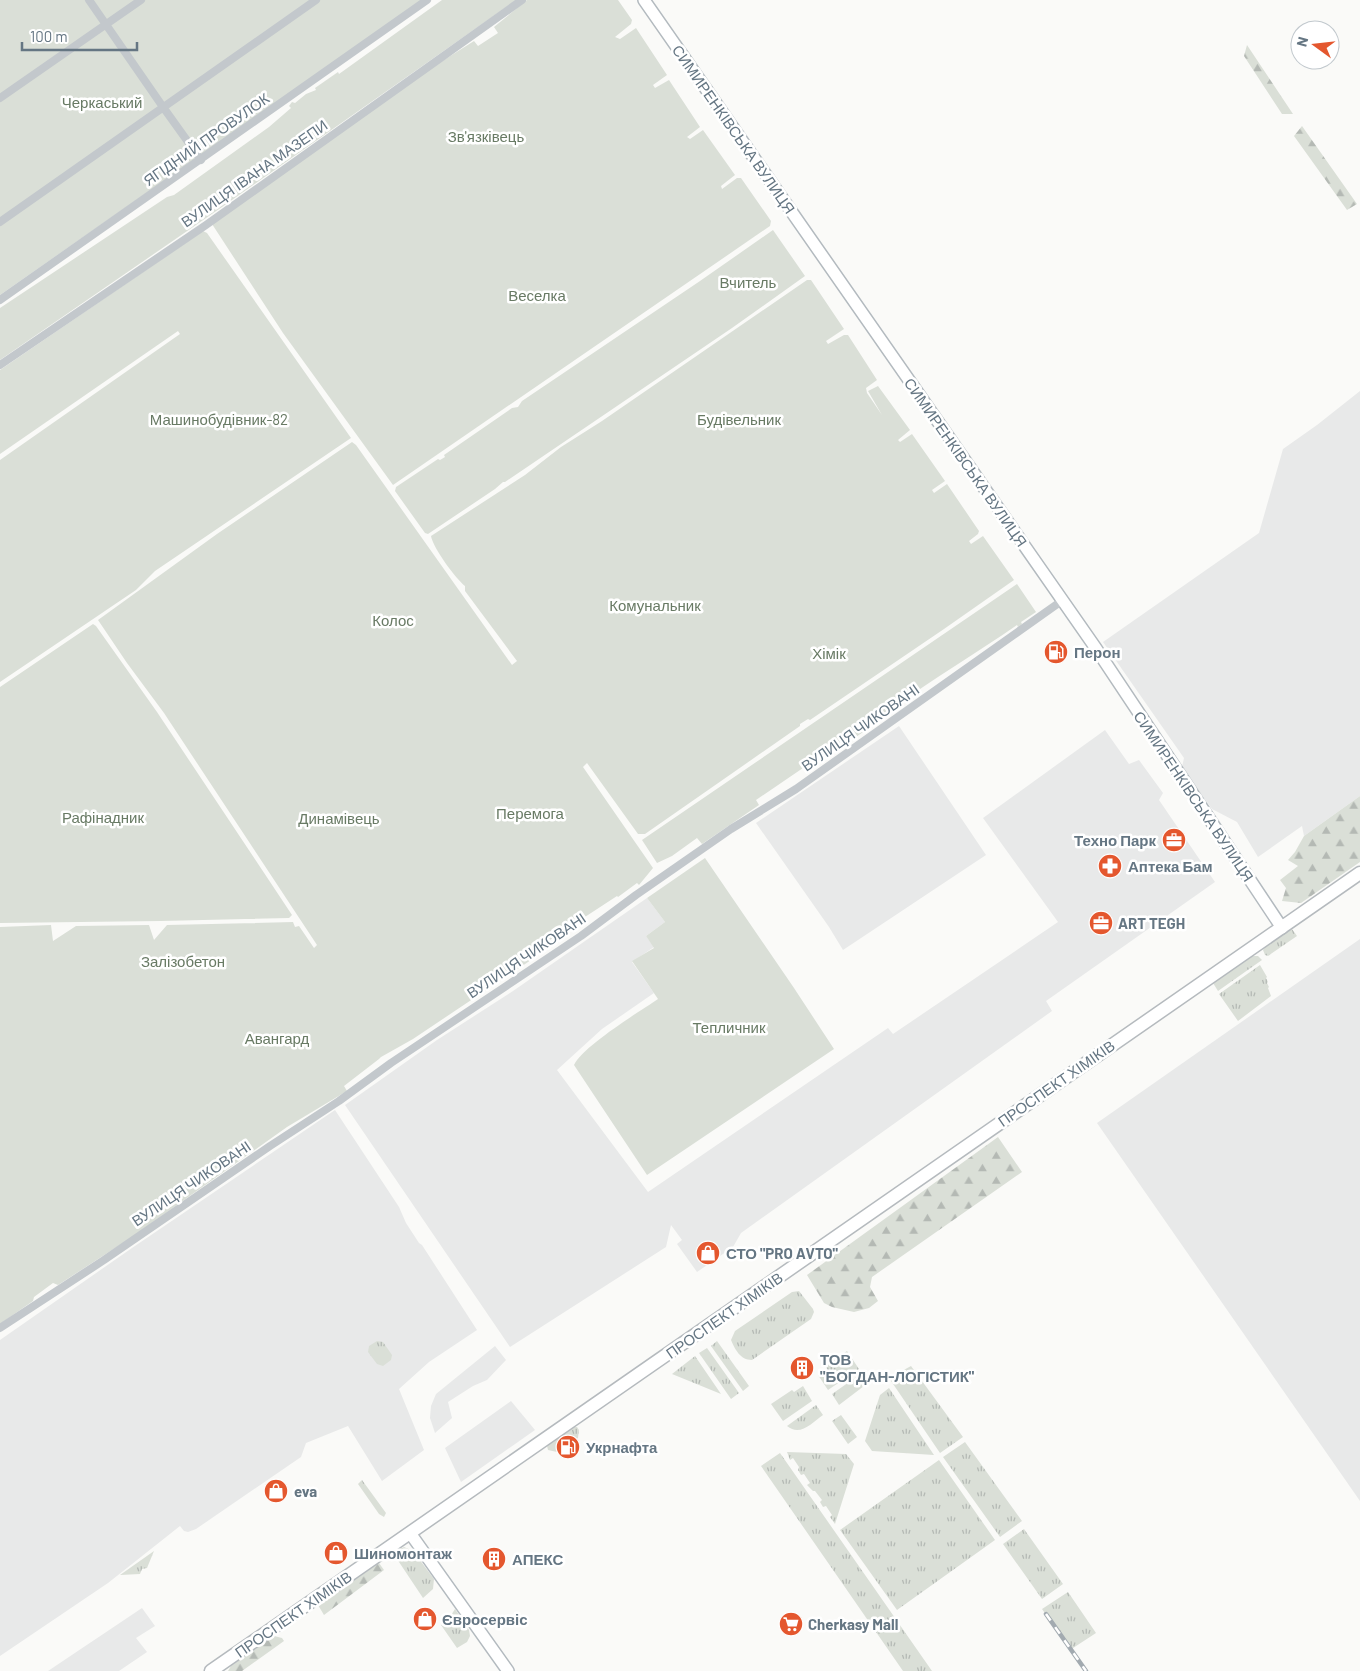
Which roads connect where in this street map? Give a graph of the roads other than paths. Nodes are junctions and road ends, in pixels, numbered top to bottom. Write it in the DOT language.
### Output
graph roads {
  1 [pos="89,0"];
  2 [pos="141,0"];
  3 [pos="316,0"];
  4 [pos="428,0"];
  5 [pos="522,0"];
  6 [pos="644,0"];
  7 [pos="106,24"];
  8 [pos="0,98"];
  9 [pos="163,107"];
  10 [pos="201,160"];
  11 [pos="0,222"];
  12 [pos="0,300"];
  13 [pos="0,365"];
  14 [pos="1063,600"];
  15 [pos="1360,874"];
  16 [pos="1282,928"];
  17 [pos="0,1328"];
  18 [pos="410,1533"];
  19 [pos="211,1671"];
  20 [pos="508,1671"];
  1 -- 7 [label="street"];
  2 -- 7 [label="street"];
  3 -- 9 [label="street"];
  4 -- 10 [label="street, ЯГІДНИЙ ПРОВУЛОК"];
  5 -- 13 [label="street, ВУЛИЦЯ ІВАНА МАЗЕПИ"];
  6 -- 14 [label="main road, СИМИРЕНКІВСЬКА ВУЛИЦЯ"];
  7 -- 8 [label="street"];
  7 -- 9 [label="street"];
  9 -- 10 [label="street"];
  9 -- 11 [label="street"];
  10 -- 12 [label="street, ЯГІДНИЙ ПРОВУЛОК"];
  14 -- 16 [label="main road, СИМИРЕНКІВСЬКА ВУЛИЦЯ"];
  14 -- 17 [label="street, ВУЛИЦЯ ЧИКОВАНІ"];
  15 -- 16 [label="main road, ПРОСПЕКТ ХІМІКІВ"];
  16 -- 18 [label="main road, ПРОСПЕКТ ХІМІКІВ"];
  18 -- 19 [label="main road, ПРОСПЕКТ ХІМІКІВ"];
  18 -- 20 [label="main road"];
}
